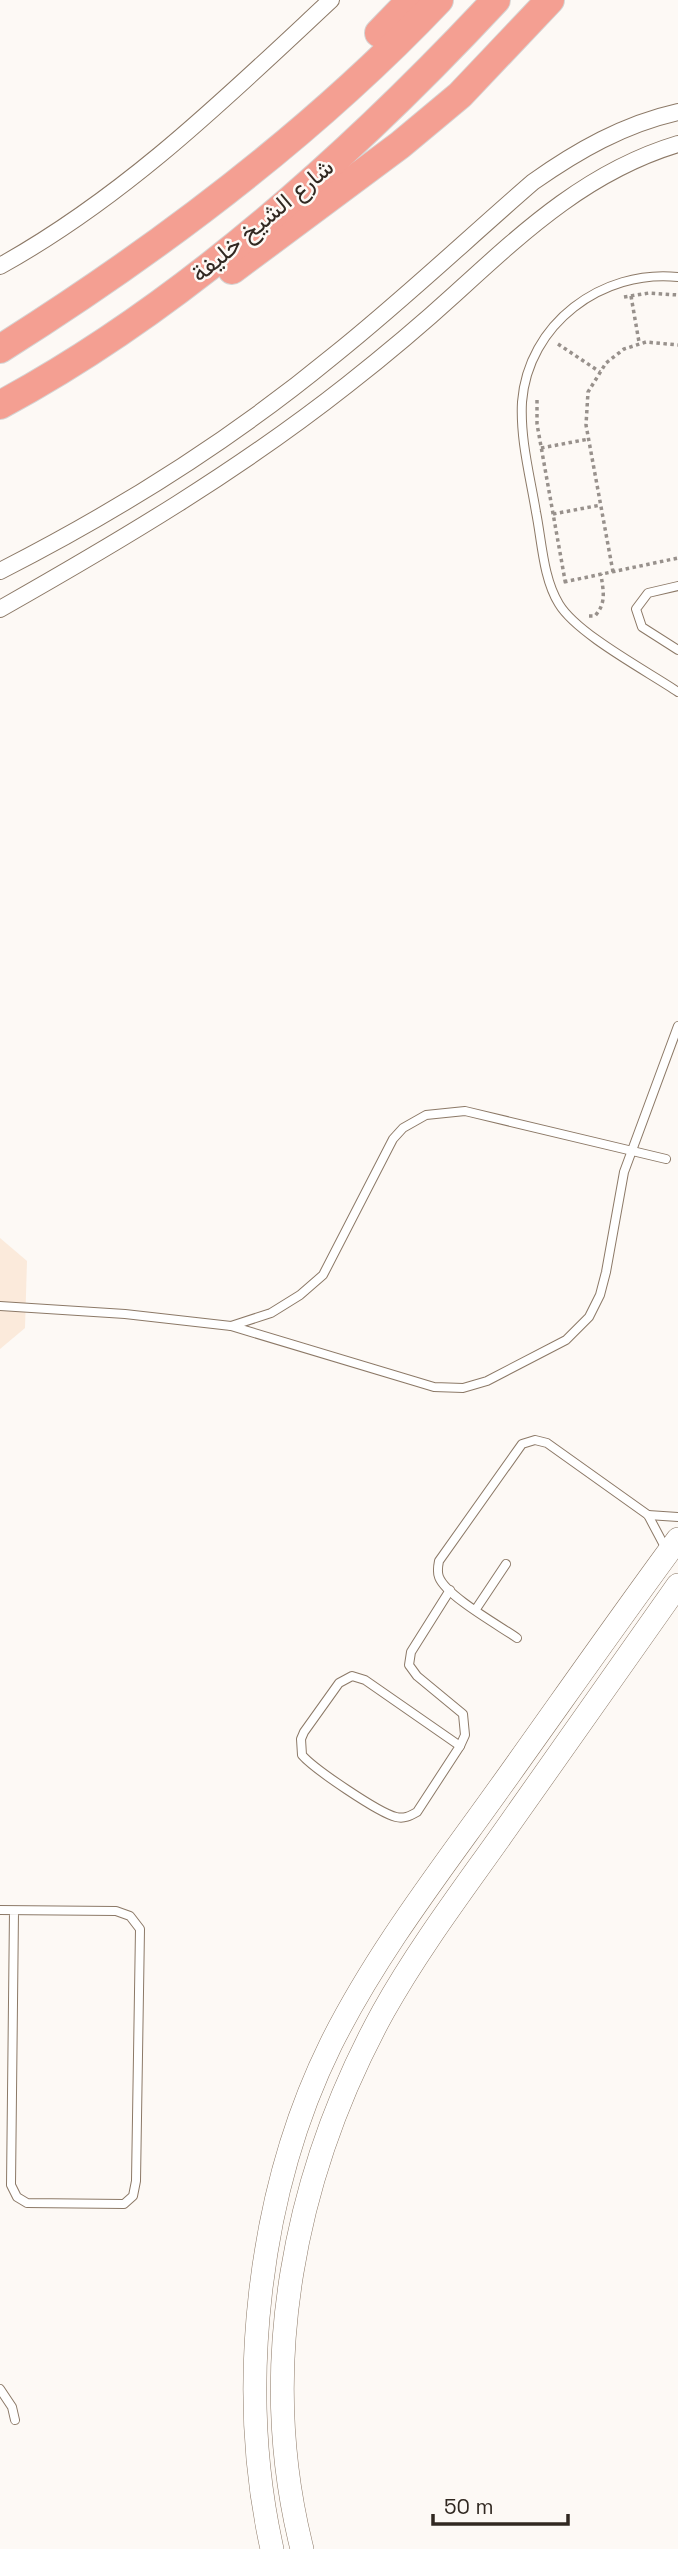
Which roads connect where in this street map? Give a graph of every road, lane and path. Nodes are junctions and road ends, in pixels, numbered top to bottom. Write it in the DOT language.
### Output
graph roads {
  1 [pos="331,0"];
  2 [pos="411,0"];
  3 [pos="439,0"];
  4 [pos="496,0"];
  5 [pos="550,0"];
  6 [pos="678,112"];
  7 [pos="678,144"];
  8 [pos="266,158"];
  9 [pos="0,266"];
  10 [pos="678,277"];
  11 [pos="181,288"];
  12 [pos="678,295"];
  13 [pos="631,296"];
  14 [pos="614,299"];
  15 [pos="564,337"];
  16 [pos="640,343"];
  17 [pos="558,344"];
  18 [pos="678,345"];
  19 [pos="0,349"];
  20 [pos="555,349"];
  21 [pos="600,372"];
  22 [pos="537,394"];
  23 [pos="0,405"];
  24 [pos="589,439"];
  25 [pos="541,448"];
  26 [pos="601,505"];
  27 [pos="553,514"];
  28 [pos="678,558"];
  29 [pos="0,571"];
  30 [pos="613,572"];
  31 [pos="601,574"];
  32 [pos="565,582"];
  33 [pos="550,585"];
  34 [pos="678,586"];
  35 [pos="568,591"];
  36 [pos="0,609"];
  37 [pos="584,614"];
  38 [pos="678,650"];
  39 [pos="678,692"];
  40 [pos="678,1026"];
  41 [pos="631,1153"];
  42 [pos="666,1158"];
  43 [pos="0,1306"];
  44 [pos="231,1326"];
  45 [pos="648,1514"];
  46 [pos="678,1517"];
  47 [pos="673,1546"];
  48 [pos="506,1564"];
  49 [pos="678,1585"];
  50 [pos="450,1590"];
  51 [pos="475,1609"];
  52 [pos="517,1638"];
  53 [pos="460,1745"];
  54 [pos="0,1910"];
  55 [pos="14,1910"];
  56 [pos="0,2389"];
  57 [pos="15,2420"];
  58 [pos="272,2549"];
  59 [pos="302,2549"];
  1 -- 9 [label="street"];
  2 -- 8 [label="highway"];
  3 -- 8 [label="highway, شارع الشيخ خليفة"];
  4 -- 11 [label="highway, شارع الشيخ خليفة"];
  5 -- 11 [label="highway"];
  6 -- 29 [label="street"];
  7 -- 36 [label="street"];
  8 -- 19 [label="highway, شارع الشيخ خليفة"];
  10 -- 33 [label="lane"];
  11 -- 23 [label="highway, شارع الشيخ خليفة"];
  12 -- 13 [label="path"];
  13 -- 14 [label="path"];
  13 -- 16 [label="path"];
  15 -- 17 [label="path"];
  16 -- 18 [label="path"];
  16 -- 21 [label="path"];
  17 -- 20 [label="path"];
  17 -- 21 [label="path"];
  21 -- 24 [label="path"];
  22 -- 25 [label="path"];
  24 -- 25 [label="path"];
  24 -- 26 [label="path"];
  25 -- 27 [label="path"];
  26 -- 27 [label="path"];
  26 -- 30 [label="path"];
  27 -- 32 [label="path"];
  28 -- 30 [label="path"];
  30 -- 31 [label="path"];
  31 -- 32 [label="path"];
  31 -- 37 [label="path"];
  32 -- 33 [label="path"];
  32 -- 35 [label="path"];
  33 -- 39 [label="lane"];
  34 -- 38 [label="lane"];
  40 -- 41 [label="lane"];
  41 -- 42 [label="lane"];
  41 -- 44 [label="lane"];
  41 -- 44 [label="lane"];
  43 -- 44 [label="lane"];
  45 -- 46 [label="lane"];
  45 -- 47 [label="lane"];
  45 -- 50 [label="lane"];
  47 -- 58 [label="main road"];
  48 -- 51 [label="lane"];
  49 -- 59 [label="main road"];
  50 -- 51 [label="lane"];
  50 -- 53 [label="lane"];
  51 -- 52 [label="lane"];
  53 -- 53 [label="lane"];
  54 -- 55 [label="lane"];
  55 -- 55 [label="lane"];
  56 -- 57 [label="lane"];
}
